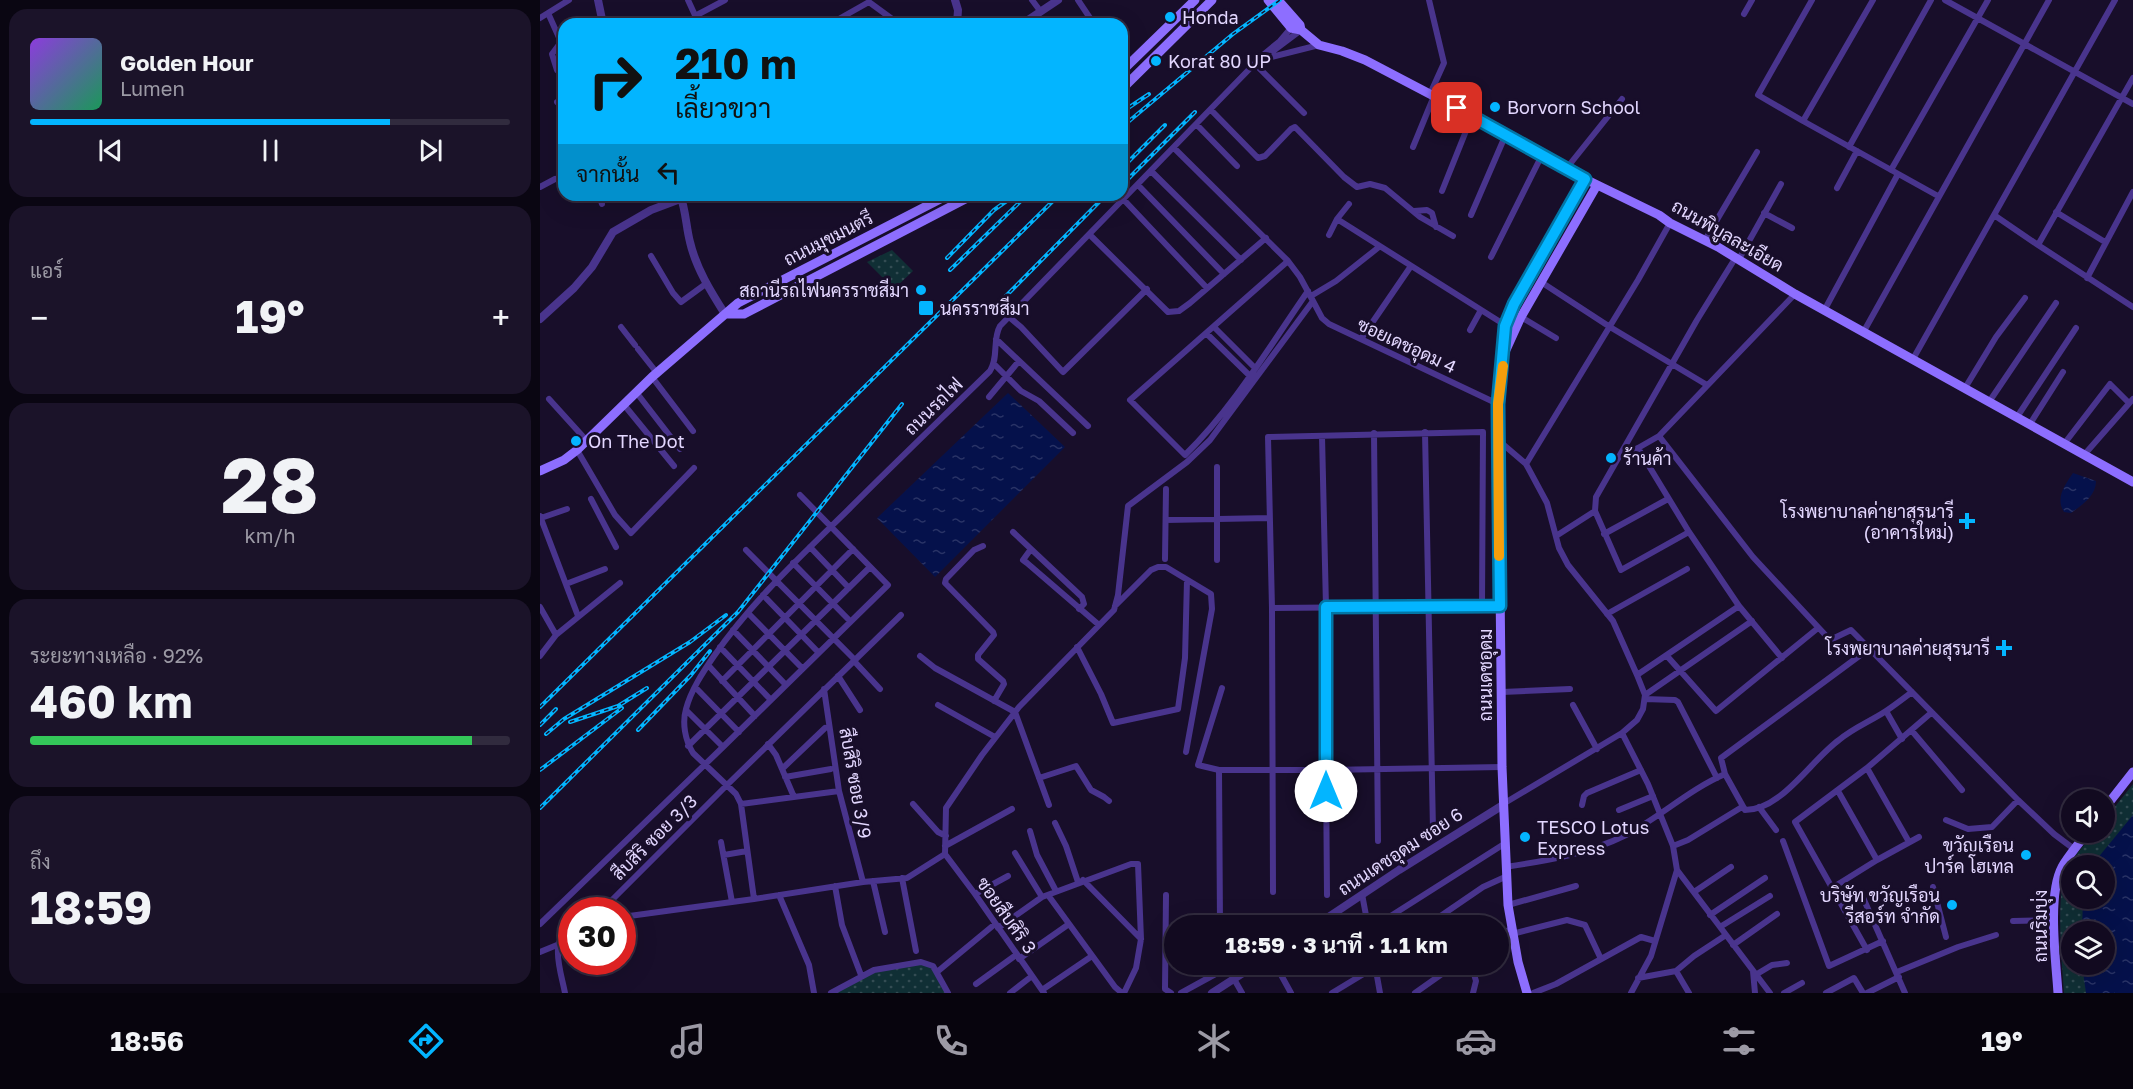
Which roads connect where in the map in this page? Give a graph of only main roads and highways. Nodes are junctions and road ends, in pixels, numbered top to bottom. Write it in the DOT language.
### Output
graph roads {
  1 [pos="1195,0"];
  2 [pos="1212,0"];
  3 [pos="1268,0"];
  4 [pos="1278,0"];
  5 [pos="1296,29"];
  6 [pos="1128,62"];
  7 [pos="1128,83"];
  8 [pos="1585,179"];
  9 [pos="1597,185"];
  10 [pos="936,201"];
  11 [pos="961,201"];
  12 [pos="1530,275"];
  13 [pos="1541,282"];
  14 [pos="725,314"];
  15 [pos="1504,355"];
  16 [pos="540,471"];
  17 [pos="2133,482"];
  18 [pos="2133,772"];
  19 [pos="2115,795"];
  20 [pos="2079,843"];
  21 [pos="1527,993"];
  22 [pos="2057,993"];
  1 -- 6 [label="main road"];
  2 -- 7 [label="main road"];
  3 -- 5 [label="main road, ถนนพิบูลละเอียด"];
  4 -- 5 [label="main road, ถนนพิบูลละเอียด"];
  5 -- 8 [label="main road, ถนนพิบูลละเอียด"];
  8 -- 9 [label="main road, ถนนพิบูลละเอียด"];
  8 -- 12 [label="main road, ถนนเดชอุดม"];
  9 -- 13 [label="main road, ถนนเดชอุดม"];
  9 -- 17 [label="main road, ถนนพิบูลละเอียด"];
  10 -- 14 [label="main road, ถนนมุขมนตรี"];
  11 -- 14 [label="main road, ถนนมุขมนตรี"];
  12 -- 13 [label="main road"];
  12 -- 15 [label="main road, ถนนเดชอุดม"];
  13 -- 15 [label="main road, ถนนเดชอุดม"];
  14 -- 16 [label="main road, ถนนมุขมนตรี"];
  15 -- 21 [label="main road, ถนนเดชอุดม"];
  18 -- 19 [label="main road"];
  20 -- 22 [label="main road, ถนนริมบุ่ง"];
}
